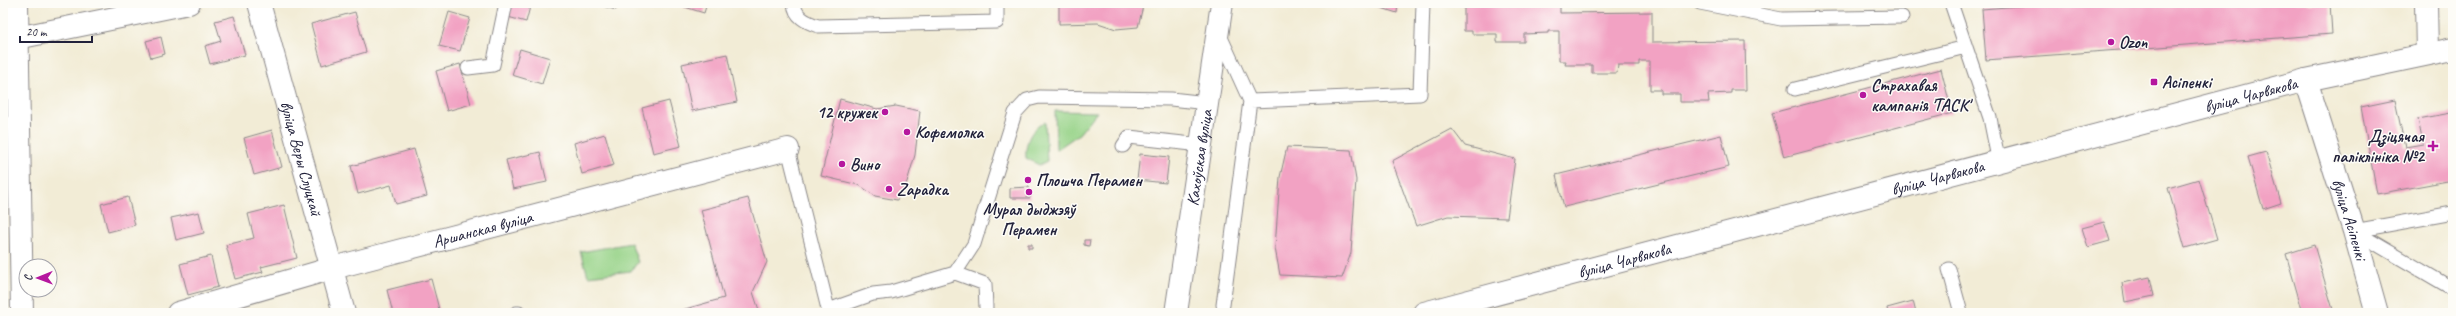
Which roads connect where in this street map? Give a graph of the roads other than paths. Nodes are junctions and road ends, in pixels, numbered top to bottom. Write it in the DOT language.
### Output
graph roads {
  1 [pos="17,3"];
  2 [pos="190,3"];
  3 [pos="259,3"];
  4 [pos="506,3"];
  5 [pos="794,3"];
  6 [pos="997,3"];
  7 [pos="1222,3"];
  8 [pos="1424,3"];
  9 [pos="1700,3"];
  10 [pos="1951,3"];
  11 [pos="2426,3"];
  12 [pos="1902,17"];
  13 [pos="1218,30"];
  14 [pos="17,38"];
  15 [pos="1966,47"];
  16 [pos="2453,49"];
  17 [pos="2427,54"];
  18 [pos="468,68"];
  19 [pos="2306,80"];
  20 [pos="1795,89"];
  21 [pos="1250,101"];
  22 [pos="1207,103"];
  23 [pos="1123,146"];
  24 [pos="1201,146"];
  25 [pos="788,149"];
  26 [pos="1999,163"];
  27 [pos="2453,213"];
  28 [pos="2354,231"];
  29 [pos="333,268"];
  30 [pos="1949,269"];
  31 [pos="955,274"];
  32 [pos="2453,288"];
  33 [pos="1223,305"];
  34 [pos="986,308"];
  35 [pos="828,311"];
  36 [pos="22,313"];
  37 [pos="178,313"];
  38 [pos="344,313"];
  39 [pos="1176,313"];
  40 [pos="1424,313"];
  41 [pos="1961,313"];
  42 [pos="2377,313"];
  1 -- 14 [label="street"];
  2 -- 14 [label="street"];
  3 -- 29 [label="street, вуліца Веры Слуцкай"];
  4 -- 18 [label="lane"];
  5 -- 6 [label="lane"];
  7 -- 13 [label="street, Кахоўская вуліца"];
  8 -- 21 [label="lane"];
  9 -- 12 [label="lane"];
  10 -- 15 [label="lane"];
  11 -- 17 [label="street"];
  13 -- 21 [label="lane"];
  13 -- 22 [label="street, Кахоўская вуліца"];
  14 -- 36 [label="street"];
  15 -- 20 [label="lane"];
  15 -- 26 [label="lane"];
  16 -- 17 [label="street, вуліца Чарвякова"];
  17 -- 19 [label="street, вуліца Чарвякова"];
  19 -- 26 [label="street, вуліца Чарвякова"];
  19 -- 28 [label="street, вуліца Асіпенкі"];
  21 -- 33 [label="lane"];
  22 -- 24 [label="street, Кахоўская вуліца"];
  22 -- 31 [label="lane"];
  23 -- 24 [label="lane"];
  24 -- 39 [label="street, Кахоўская вуліца"];
  25 -- 29 [label="street, Аршанская вуліца"];
  25 -- 35 [label="lane"];
  26 -- 40 [label="street, вуліца Чарвякова"];
  27 -- 28 [label="lane"];
  28 -- 32 [label="lane"];
  28 -- 42 [label="street, вуліца Асіпенкі"];
  29 -- 37 [label="street, Аршанская вуліца"];
  29 -- 38 [label="street, вуліца Веры Слуцкай"];
  30 -- 41 [label="lane"];
  31 -- 34 [label="lane"];
  31 -- 35 [label="lane"];
}
